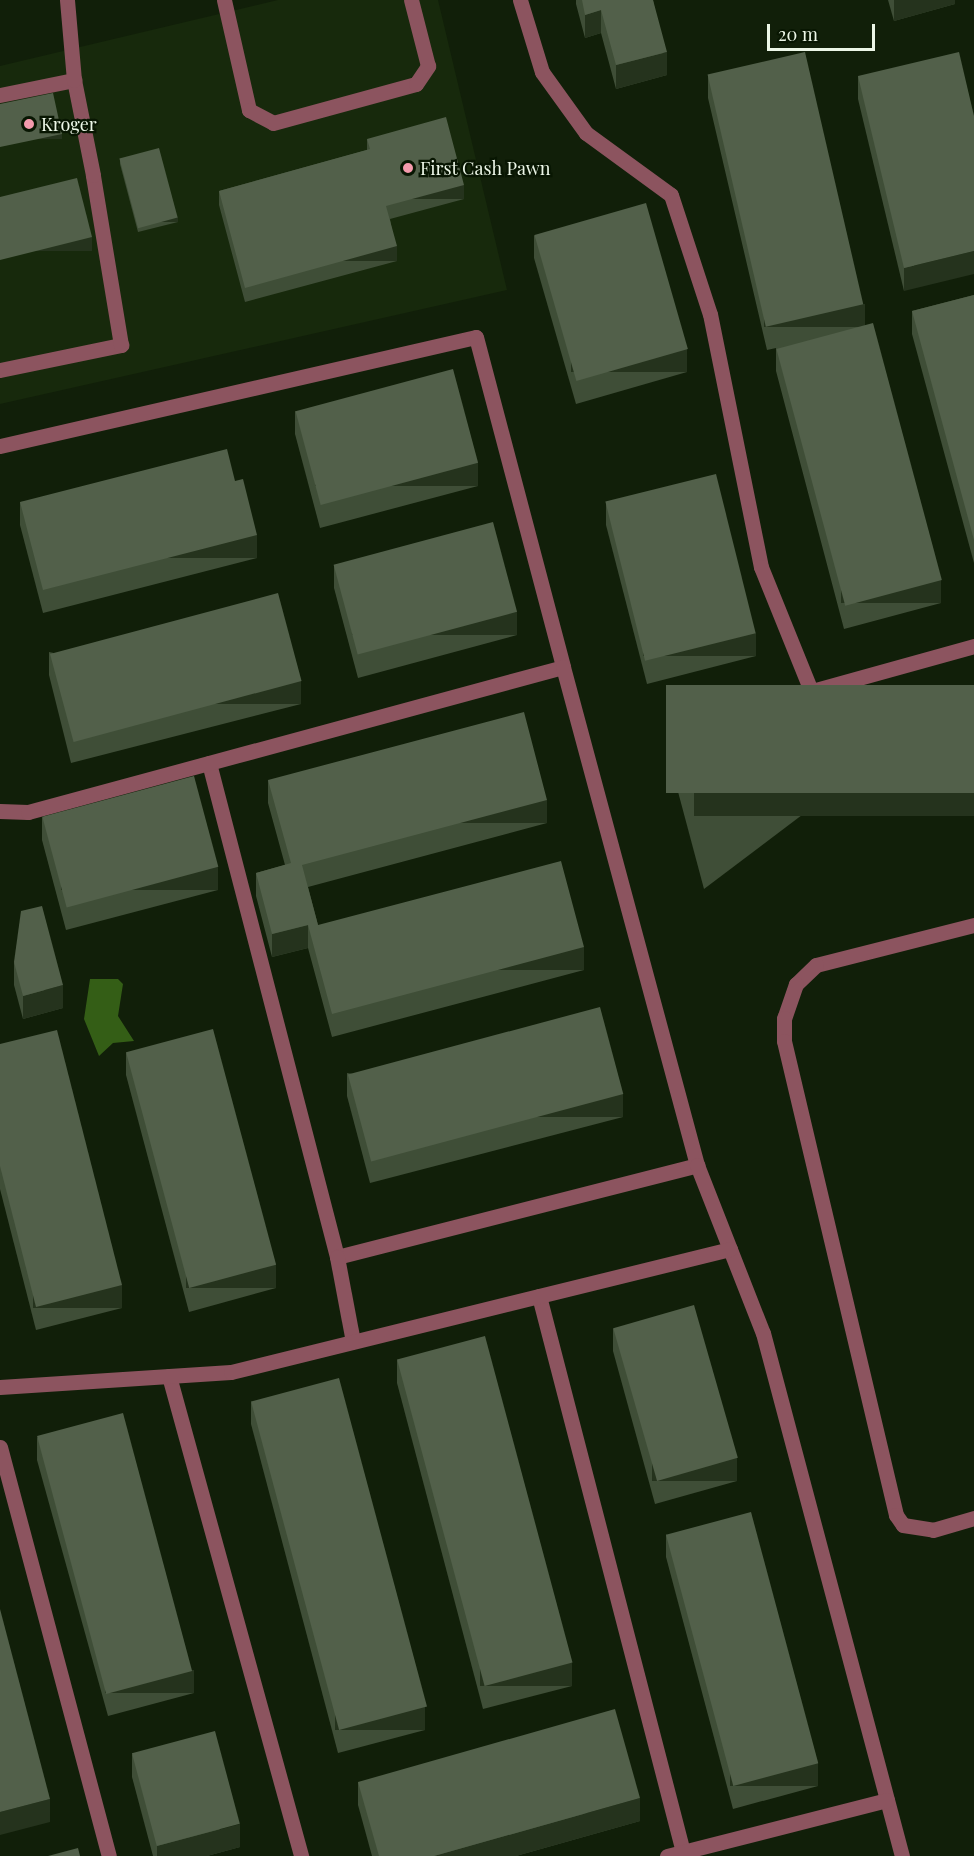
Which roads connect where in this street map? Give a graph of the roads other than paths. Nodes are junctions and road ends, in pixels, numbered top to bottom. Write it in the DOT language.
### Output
graph roads {
  1 [pos="67,0"];
  2 [pos="224,0"];
  3 [pos="411,0"];
  4 [pos="520,0"];
  5 [pos="74,81"];
  6 [pos="0,95"];
  7 [pos="0,370"];
  8 [pos="0,446"];
  9 [pos="974,646"];
  10 [pos="563,667"];
  11 [pos="813,693"];
  12 [pos="686,726"];
  13 [pos="209,763"];
  14 [pos="0,811"];
  15 [pos="974,925"];
  16 [pos="697,1165"];
  17 [pos="730,1249"];
  18 [pos="337,1257"];
  19 [pos="539,1296"];
  20 [pos="353,1342"];
  21 [pos="169,1376"];
  22 [pos="0,1387"];
  23 [pos="0,1447"];
  24 [pos="974,1518"];
  25 [pos="887,1800"];
  26 [pos="682,1852"];
  27 [pos="109,1856"];
  28 [pos="301,1856"];
  29 [pos="667,1856"];
  30 [pos="902,1856"];
  1 -- 5 [label="lane"];
  2 -- 3 [label="lane"];
  4 -- 11 [label="lane"];
  5 -- 6 [label="lane"];
  5 -- 7 [label="lane"];
  8 -- 10 [label="lane"];
  9 -- 11 [label="lane"];
  10 -- 13 [label="lane"];
  10 -- 16 [label="lane"];
  11 -- 12 [label="lane"];
  13 -- 14 [label="lane"];
  13 -- 18 [label="lane"];
  15 -- 24 [label="lane"];
  16 -- 17 [label="lane"];
  16 -- 18 [label="lane"];
  17 -- 19 [label="lane"];
  17 -- 25 [label="lane"];
  18 -- 20 [label="lane"];
  19 -- 20 [label="lane"];
  19 -- 26 [label="lane"];
  20 -- 21 [label="lane"];
  21 -- 22 [label="lane"];
  21 -- 28 [label="lane"];
  23 -- 27 [label="lane"];
  25 -- 26 [label="lane"];
  25 -- 30 [label="lane"];
  26 -- 29 [label="lane"];
}
